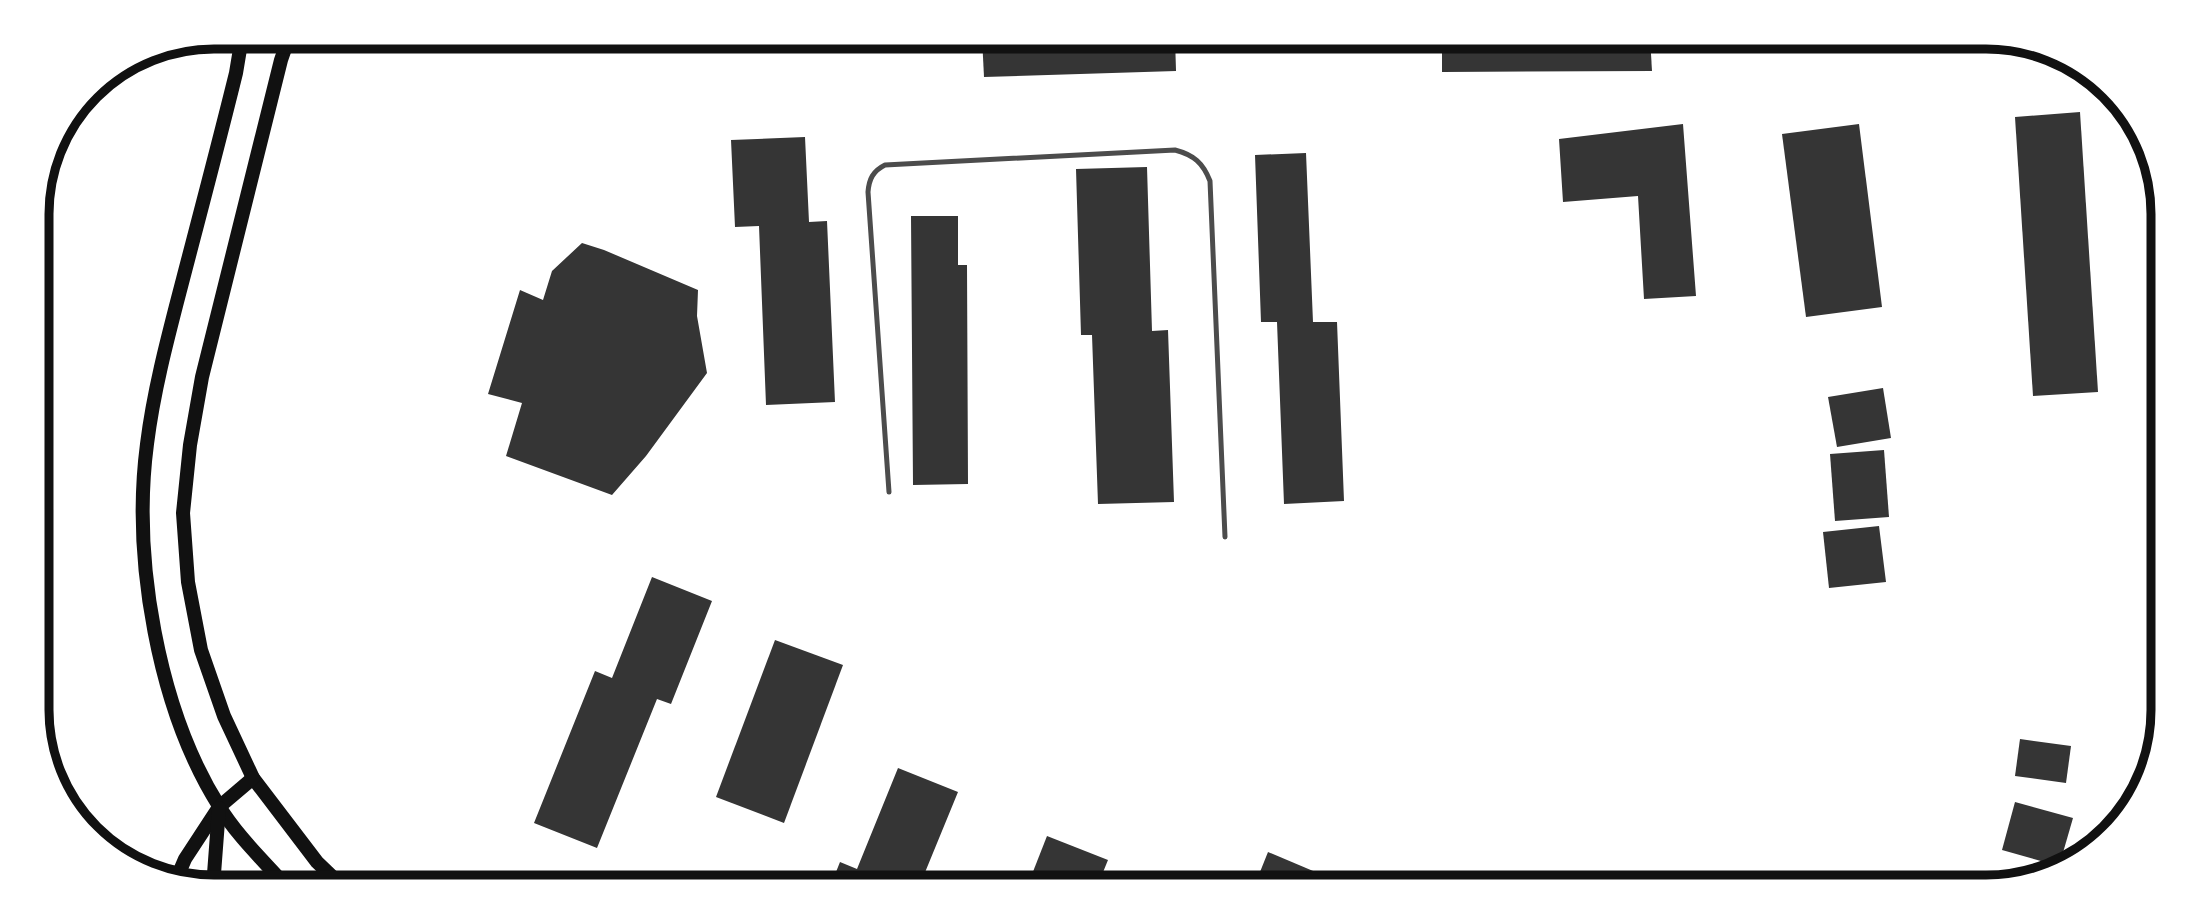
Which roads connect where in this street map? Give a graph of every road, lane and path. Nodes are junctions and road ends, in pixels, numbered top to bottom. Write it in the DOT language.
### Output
graph roads {
  1 [pos="240,49"];
  2 [pos="285,49"];
  3 [pos="889,492"];
  4 [pos="1225,537"];
  5 [pos="253,778"];
  6 [pos="219,807"];
  7 [pos="180,871"];
  8 [pos="214,875"];
  9 [pos="277,875"];
  10 [pos="331,875"];
  1 -- 6 [label="main road"];
  2 -- 5 [label="main road"];
  3 -- 4 [label="lane"];
  5 -- 6 [label="main road"];
  5 -- 10 [label="main road"];
  6 -- 7 [label="main road"];
  6 -- 8 [label="main road"];
  6 -- 9 [label="main road"];
}
